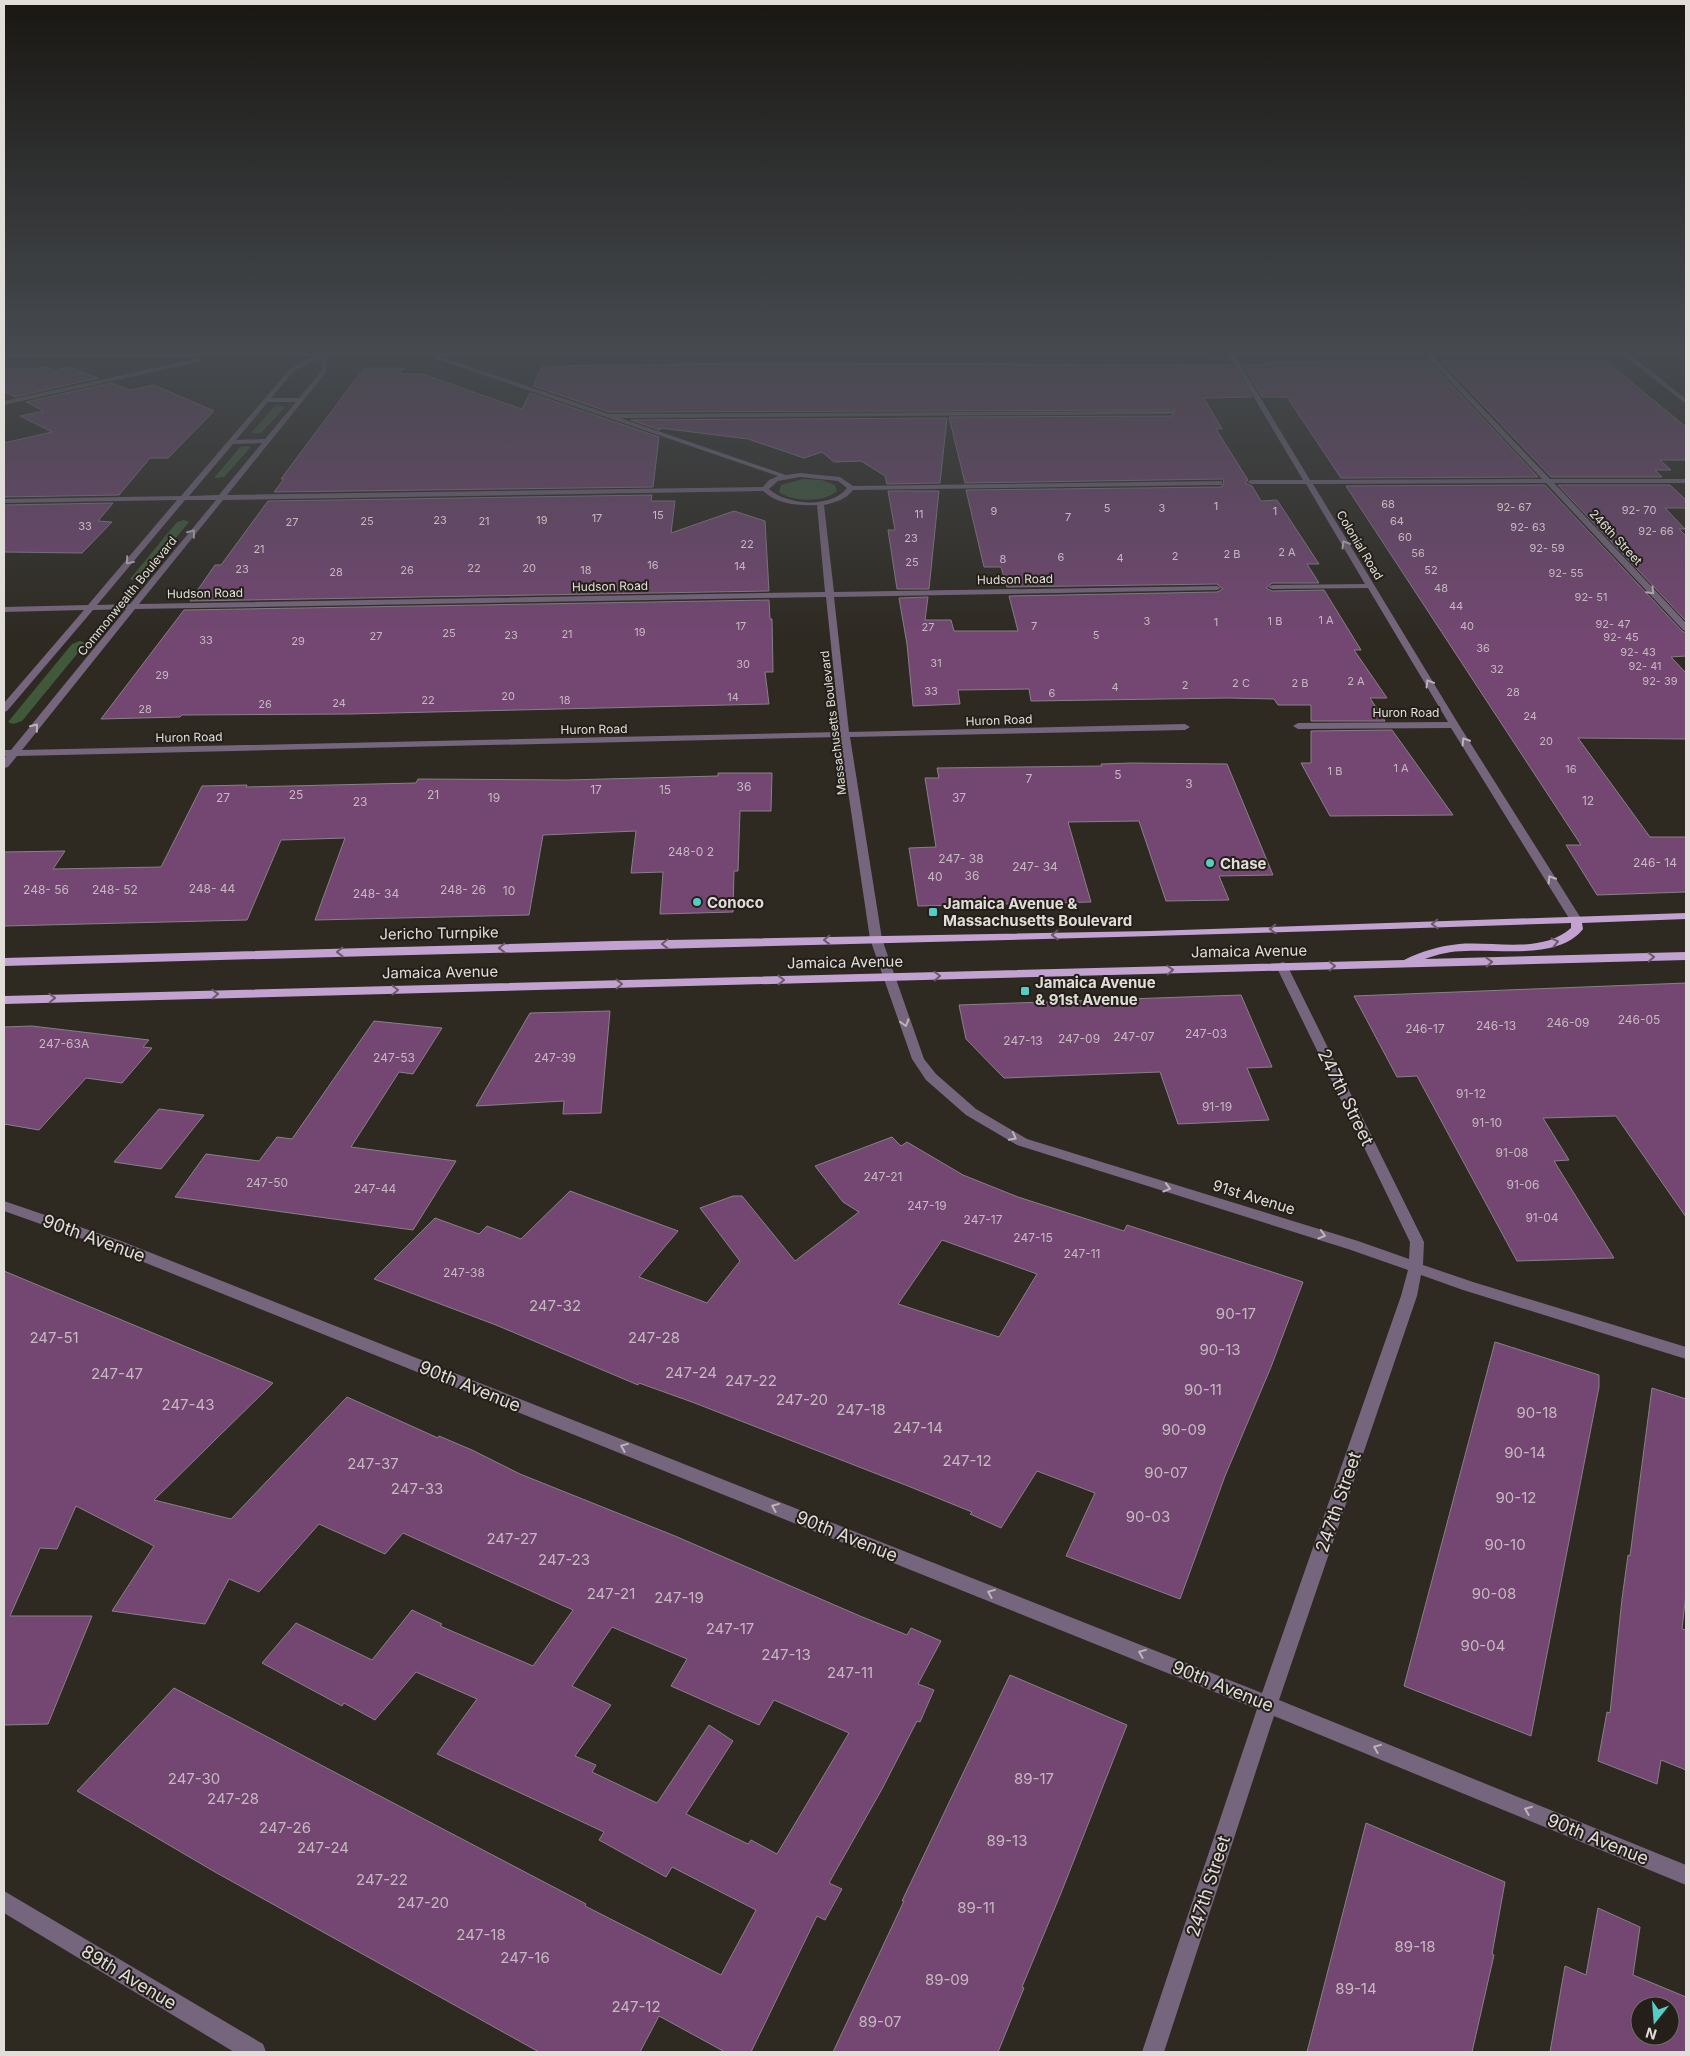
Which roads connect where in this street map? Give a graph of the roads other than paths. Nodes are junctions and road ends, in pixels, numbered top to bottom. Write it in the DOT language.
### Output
graph roads {
  1 [pos="228,446"];
  2 [pos="264,446"];
  3 [pos="694,446"];
  4 [pos="1286,446"];
  5 [pos="1515,446"];
  6 [pos="786,477"];
  7 [pos="1548,481"];
  8 [pos="1686,481"];
  9 [pos="1251,482"];
  10 [pos="1308,482"];
  11 [pos="1219,483"];
  12 [pos="851,488"];
  13 [pos="766,489"];
  14 [pos="182,498"];
  15 [pos="221,498"];
  16 [pos="4,501"];
  17 [pos="820,503"];
  18 [pos="1370,586"];
  19 [pos="1272,587"];
  20 [pos="1217,588"];
  21 [pos="830,595"];
  22 [pos="132,607"];
  23 [pos="90,608"];
  24 [pos="4,609"];
  25 [pos="1686,628"];
  26 [pos="4,708"];
  27 [pos="1454,724"];
  28 [pos="1298,726"];
  29 [pos="1186,727"];
  30 [pos="845,736"];
  31 [pos="8,753"];
  32 [pos="4,765"];
  33 [pos="1686,916"];
  34 [pos="1576,920"];
  35 [pos="876,939"];
  36 [pos="1686,956"];
  37 [pos="4,962"];
  38 [pos="1405,965"];
  39 [pos="1282,966"];
  40 [pos="888,978"];
  41 [pos="4,1000"];
  42 [pos="4,1206"];
  43 [pos="1416,1266"];
  44 [pos="1686,1353"];
  45 [pos="1268,1704"];
  46 [pos="1686,1875"];
  47 [pos="4,1901"];
  48 [pos="255,2052"];
  49 [pos="1153,2052"];
  1 -- 14 [label="street, Commonwealth Boulevard"];
  2 -- 15 [label="street, Commonwealth Boulevard"];
  3 -- 6 [label="street"];
  4 -- 10 [label="street, Colonial Road"];
  5 -- 7 [label="street, 246th Street"];
  6 -- 12 [label="street"];
  6 -- 13 [label="street"];
  7 -- 8 [label="street"];
  7 -- 10 [label="street"];
  7 -- 25 [label="street, 246th Street, one-way"];
  9 -- 10 [label="street"];
  18 -- 10 [label="street, Colonial Road, one-way"];
  11 -- 12 [label="street"];
  12 -- 17 [label="street"];
  13 -- 15 [label="street"];
  13 -- 17 [label="street"];
  14 -- 15 [label="street"];
  14 -- 16 [label="street"];
  14 -- 23 [label="street, Commonwealth Boulevard, one-way"];
  22 -- 15 [label="street, Commonwealth Boulevard, one-way"];
  17 -- 21 [label="street, Massachusetts Boulevard"];
  18 -- 19 [label="street"];
  27 -- 18 [label="street, Colonial Road, one-way"];
  20 -- 21 [label="street, Hudson Road"];
  21 -- 22 [label="street, Hudson Road"];
  21 -- 30 [label="street, Massachusetts Boulevard"];
  22 -- 23 [label="street, Hudson Road"];
  31 -- 22 [label="street, Commonwealth Boulevard, one-way"];
  23 -- 24 [label="street, Hudson Road"];
  23 -- 26 [label="street, Commonwealth Boulevard"];
  27 -- 28 [label="street, Huron Road"];
  34 -- 27 [label="street, one-way"];
  29 -- 30 [label="street, Huron Road"];
  30 -- 31 [label="street, Huron Road"];
  30 -- 35 [label="street, Massachusetts Boulevard"];
  31 -- 32 [label="street, Commonwealth Boulevard"];
  33 -- 34 [label="main road, Jamaica Avenue"];
  34 -- 35 [label="main road, Jamaica Avenue, one-way"];
  38 -- 34 [label="main road, one-way"];
  35 -- 37 [label="main road, Jericho Turnpike, one-way"];
  35 -- 40 [label="street, Massachusetts Boulevard"];
  38 -- 36 [label="main road, Jamaica Avenue, one-way"];
  39 -- 38 [label="main road, Jamaica Avenue, one-way"];
  40 -- 39 [label="main road, Jamaica Avenue, one-way"];
  39 -- 43 [label="street, 247th Street"];
  41 -- 40 [label="main road, Jamaica Avenue, one-way"];
  40 -- 43 [label="street, 91st Avenue, one-way"];
  45 -- 42 [label="street, 90th Avenue, one-way"];
  43 -- 44 [label="street, 91st Avenue"];
  43 -- 45 [label="street, 247th Street"];
  46 -- 45 [label="street, 90th Avenue, one-way"];
  45 -- 49 [label="street, 247th Street"];
  47 -- 48 [label="street, 89th Avenue"];
}
